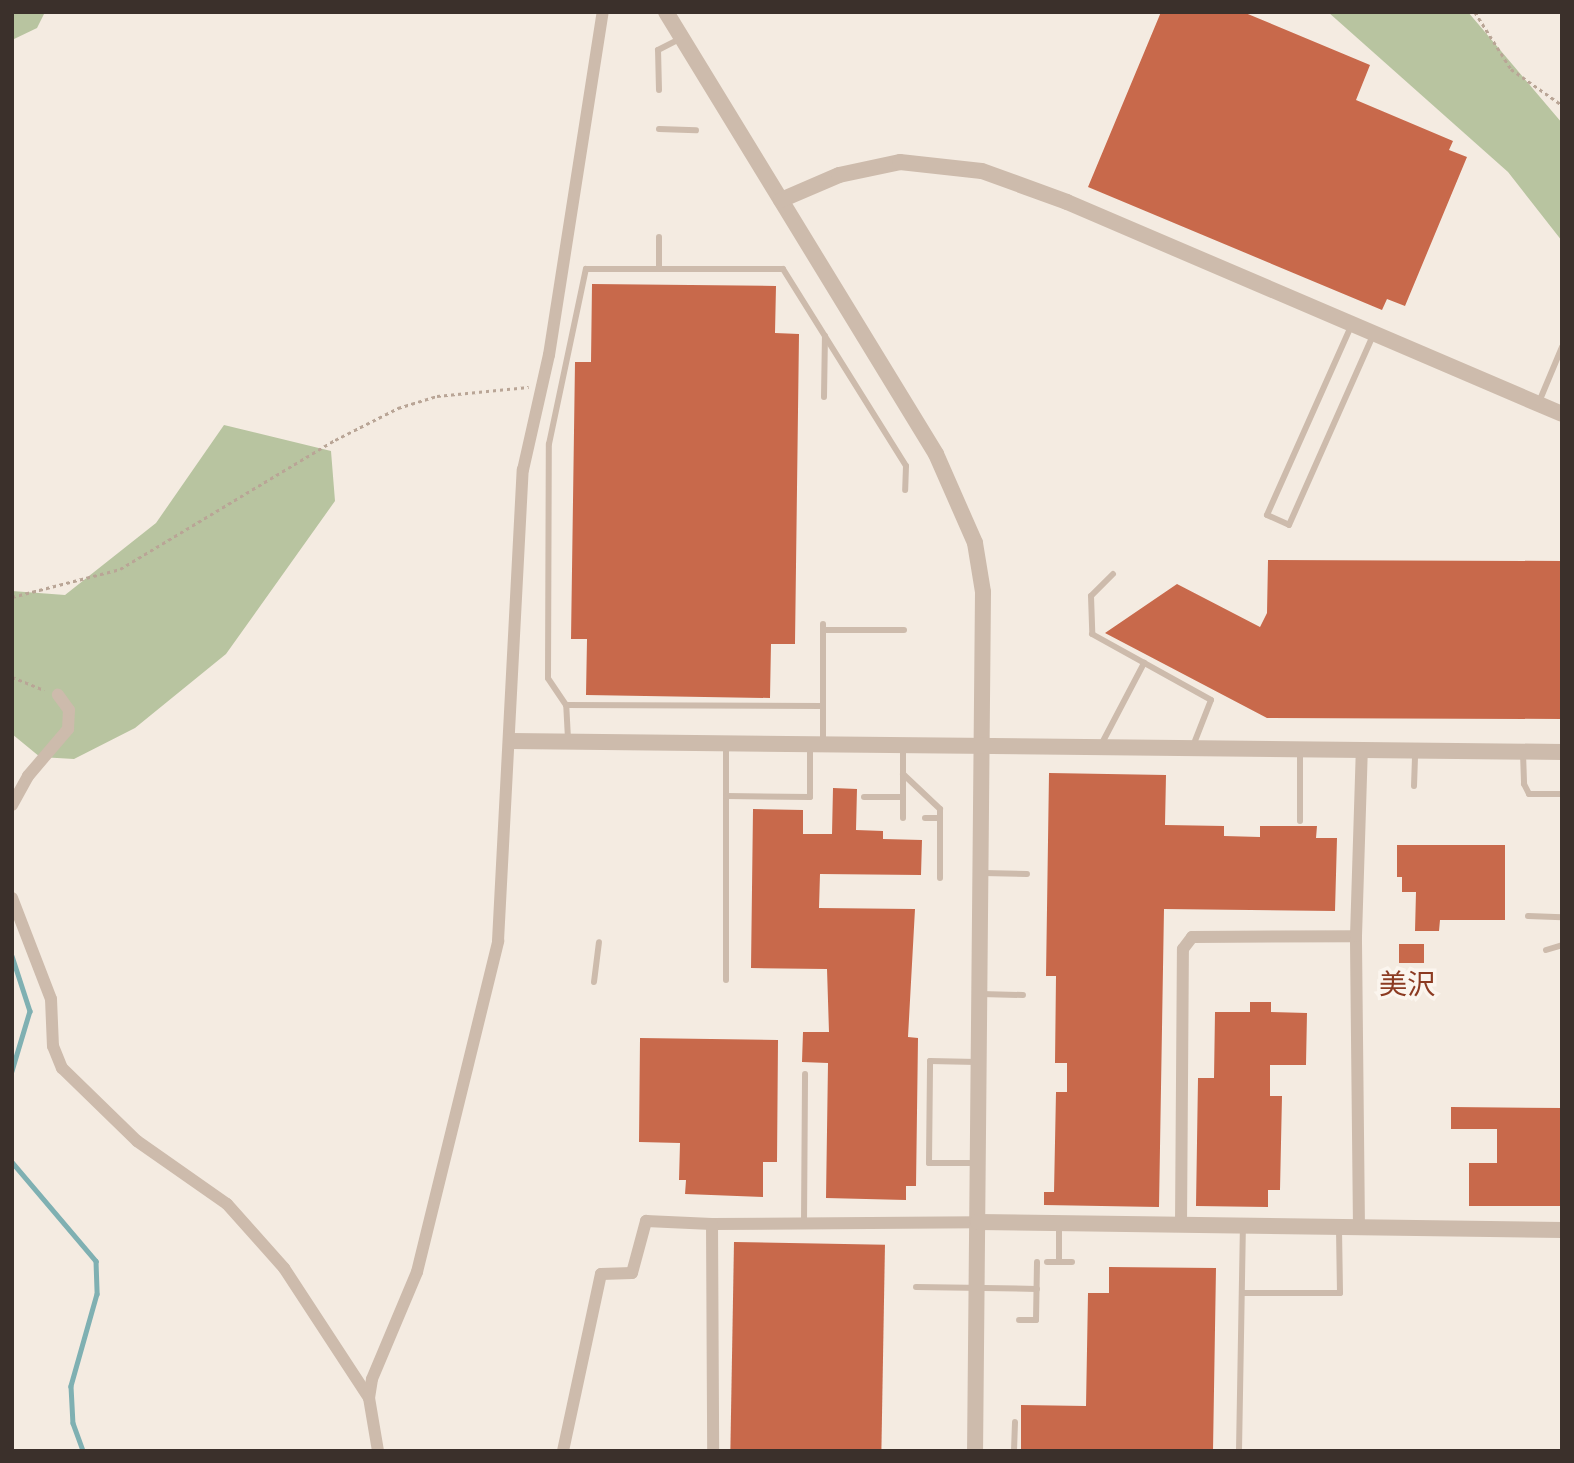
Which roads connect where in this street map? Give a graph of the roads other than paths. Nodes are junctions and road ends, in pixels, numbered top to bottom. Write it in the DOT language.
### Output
graph roads {
  1 [pos="603,12"];
  2 [pos="666,12"];
  3 [pos="682,38"];
  4 [pos="659,90"];
  5 [pos="659,130"];
  6 [pos="696,130"];
  7 [pos="781,200"];
  8 [pos="659,237"];
  9 [pos="659,269"];
  10 [pos="1352,324"];
  11 [pos="1373,333"];
  12 [pos="825,337"];
  13 [pos="1562,347"];
  14 [pos="824,397"];
  15 [pos="1538,404"];
  16 [pos="1562,414"];
  17 [pos="905,490"];
  18 [pos="1113,574"];
  19 [pos="904,630"];
  20 [pos="1144,663"];
  21 [pos="58,695"];
  22 [pos="566,705"];
  23 [pos="823,706"];
  24 [pos="511,741"];
  25 [pos="568,741"];
  26 [pos="726,741"];
  27 [pos="817,742"];
  28 [pos="903,743"];
  29 [pos="982,746"];
  30 [pos="1100,747"];
  31 [pos="1192,748"];
  32 [pos="1300,749"];
  33 [pos="1363,750"];
  34 [pos="1415,751"];
  35 [pos="1523,751"];
  36 [pos="1562,752"];
  37 [pos="903,774"];
  38 [pos="1414,786"];
  39 [pos="1562,794"];
  40 [pos="726,796"];
  41 [pos="864,797"];
  42 [pos="903,797"];
  43 [pos="12,805"];
  44 [pos="903,818"];
  45 [pos="925,818"];
  46 [pos="940,818"];
  47 [pos="1300,821"];
  48 [pos="981,873"];
  49 [pos="1027,874"];
  50 [pos="940,878"];
  51 [pos="12,898"];
  52 [pos="1528,916"];
  53 [pos="1562,917"];
  54 [pos="1356,936"];
  55 [pos="599,942"];
  56 [pos="1562,945"];
  57 [pos="1546,950"];
  58 [pos="726,979"];
  59 [pos="594,982"];
  60 [pos="981,994"];
  61 [pos="1023,995"];
  62 [pos="980,1062"];
  63 [pos="805,1074"];
  64 [pos="978,1163"];
  65 [pos="978,1222"];
  66 [pos="804,1223"];
  67 [pos="1059,1223"];
  68 [pos="712,1224"];
  69 [pos="1181,1224"];
  70 [pos="1243,1226"];
  71 [pos="1339,1228"];
  72 [pos="1359,1228"];
  73 [pos="1562,1230"];
  74 [pos="1037,1262"];
  75 [pos="1047,1262"];
  76 [pos="1059,1262"];
  77 [pos="1072,1262"];
  78 [pos="916,1287"];
  79 [pos="978,1288"];
  80 [pos="1037,1289"];
  81 [pos="1242,1293"];
  82 [pos="1019,1320"];
  83 [pos="369,1398"];
  84 [pos="1015,1422"];
  85 [pos="377,1451"];
  86 [pos="563,1451"];
  87 [pos="713,1451"];
  88 [pos="975,1451"];
  89 [pos="1014,1451"];
  90 [pos="1239,1451"];
  1 -- 24 [label="street"];
  2 -- 3 [label="street"];
  3 -- 4 [label="lane"];
  3 -- 7 [label="street"];
  5 -- 6 [label="lane"];
  7 -- 10 [label="street"];
  7 -- 29 [label="street"];
  8 -- 9 [label="lane"];
  9 -- 12 [label="lane"];
  9 -- 22 [label="lane"];
  10 -- 11 [label="street"];
  10 -- 11 [label="lane"];
  11 -- 15 [label="street"];
  12 -- 14 [label="lane"];
  12 -- 17 [label="lane"];
  13 -- 15 [label="lane"];
  15 -- 16 [label="street"];
  18 -- 20 [label="lane"];
  19 -- 23 [label="lane"];
  20 -- 30 [label="lane"];
  20 -- 31 [label="lane"];
  21 -- 43 [label="street"];
  22 -- 23 [label="lane"];
  22 -- 25 [label="lane"];
  23 -- 27 [label="lane"];
  24 -- 25 [label="street"];
  24 -- 83 [label="street"];
  25 -- 26 [label="street"];
  26 -- 27 [label="street"];
  26 -- 40 [label="lane"];
  27 -- 28 [label="street"];
  27 -- 40 [label="lane"];
  28 -- 29 [label="street"];
  28 -- 37 [label="lane"];
  29 -- 30 [label="street"];
  29 -- 48 [label="street"];
  30 -- 31 [label="street"];
  31 -- 32 [label="street"];
  32 -- 33 [label="street"];
  32 -- 47 [label="lane"];
  33 -- 34 [label="street"];
  33 -- 54 [label="street"];
  34 -- 35 [label="street"];
  34 -- 38 [label="lane"];
  35 -- 36 [label="street"];
  35 -- 39 [label="lane"];
  37 -- 42 [label="lane"];
  37 -- 46 [label="lane"];
  40 -- 58 [label="lane"];
  41 -- 42 [label="lane"];
  42 -- 44 [label="lane"];
  45 -- 46 [label="lane"];
  46 -- 50 [label="lane"];
  48 -- 49 [label="lane"];
  48 -- 60 [label="street"];
  51 -- 83 [label="street"];
  52 -- 53 [label="lane"];
  54 -- 69 [label="street"];
  54 -- 72 [label="street"];
  55 -- 59 [label="lane"];
  56 -- 57 [label="lane"];
  60 -- 61 [label="lane"];
  60 -- 62 [label="street"];
  62 -- 64 [label="street"];
  62 -- 64 [label="lane"];
  63 -- 66 [label="lane"];
  64 -- 65 [label="street"];
  65 -- 66 [label="street"];
  65 -- 67 [label="street"];
  65 -- 79 [label="street"];
  66 -- 68 [label="street"];
  67 -- 69 [label="street"];
  67 -- 76 [label="lane"];
  68 -- 86 [label="street"];
  68 -- 87 [label="street"];
  69 -- 70 [label="street"];
  70 -- 71 [label="street"];
  70 -- 81 [label="lane"];
  71 -- 72 [label="street"];
  71 -- 81 [label="lane"];
  72 -- 73 [label="street"];
  74 -- 80 [label="lane"];
  75 -- 76 [label="lane"];
  76 -- 77 [label="lane"];
  78 -- 79 [label="lane"];
  79 -- 80 [label="lane"];
  79 -- 88 [label="street"];
  80 -- 82 [label="lane"];
  81 -- 90 [label="lane"];
  83 -- 85 [label="street"];
  84 -- 89 [label="lane"];
}
